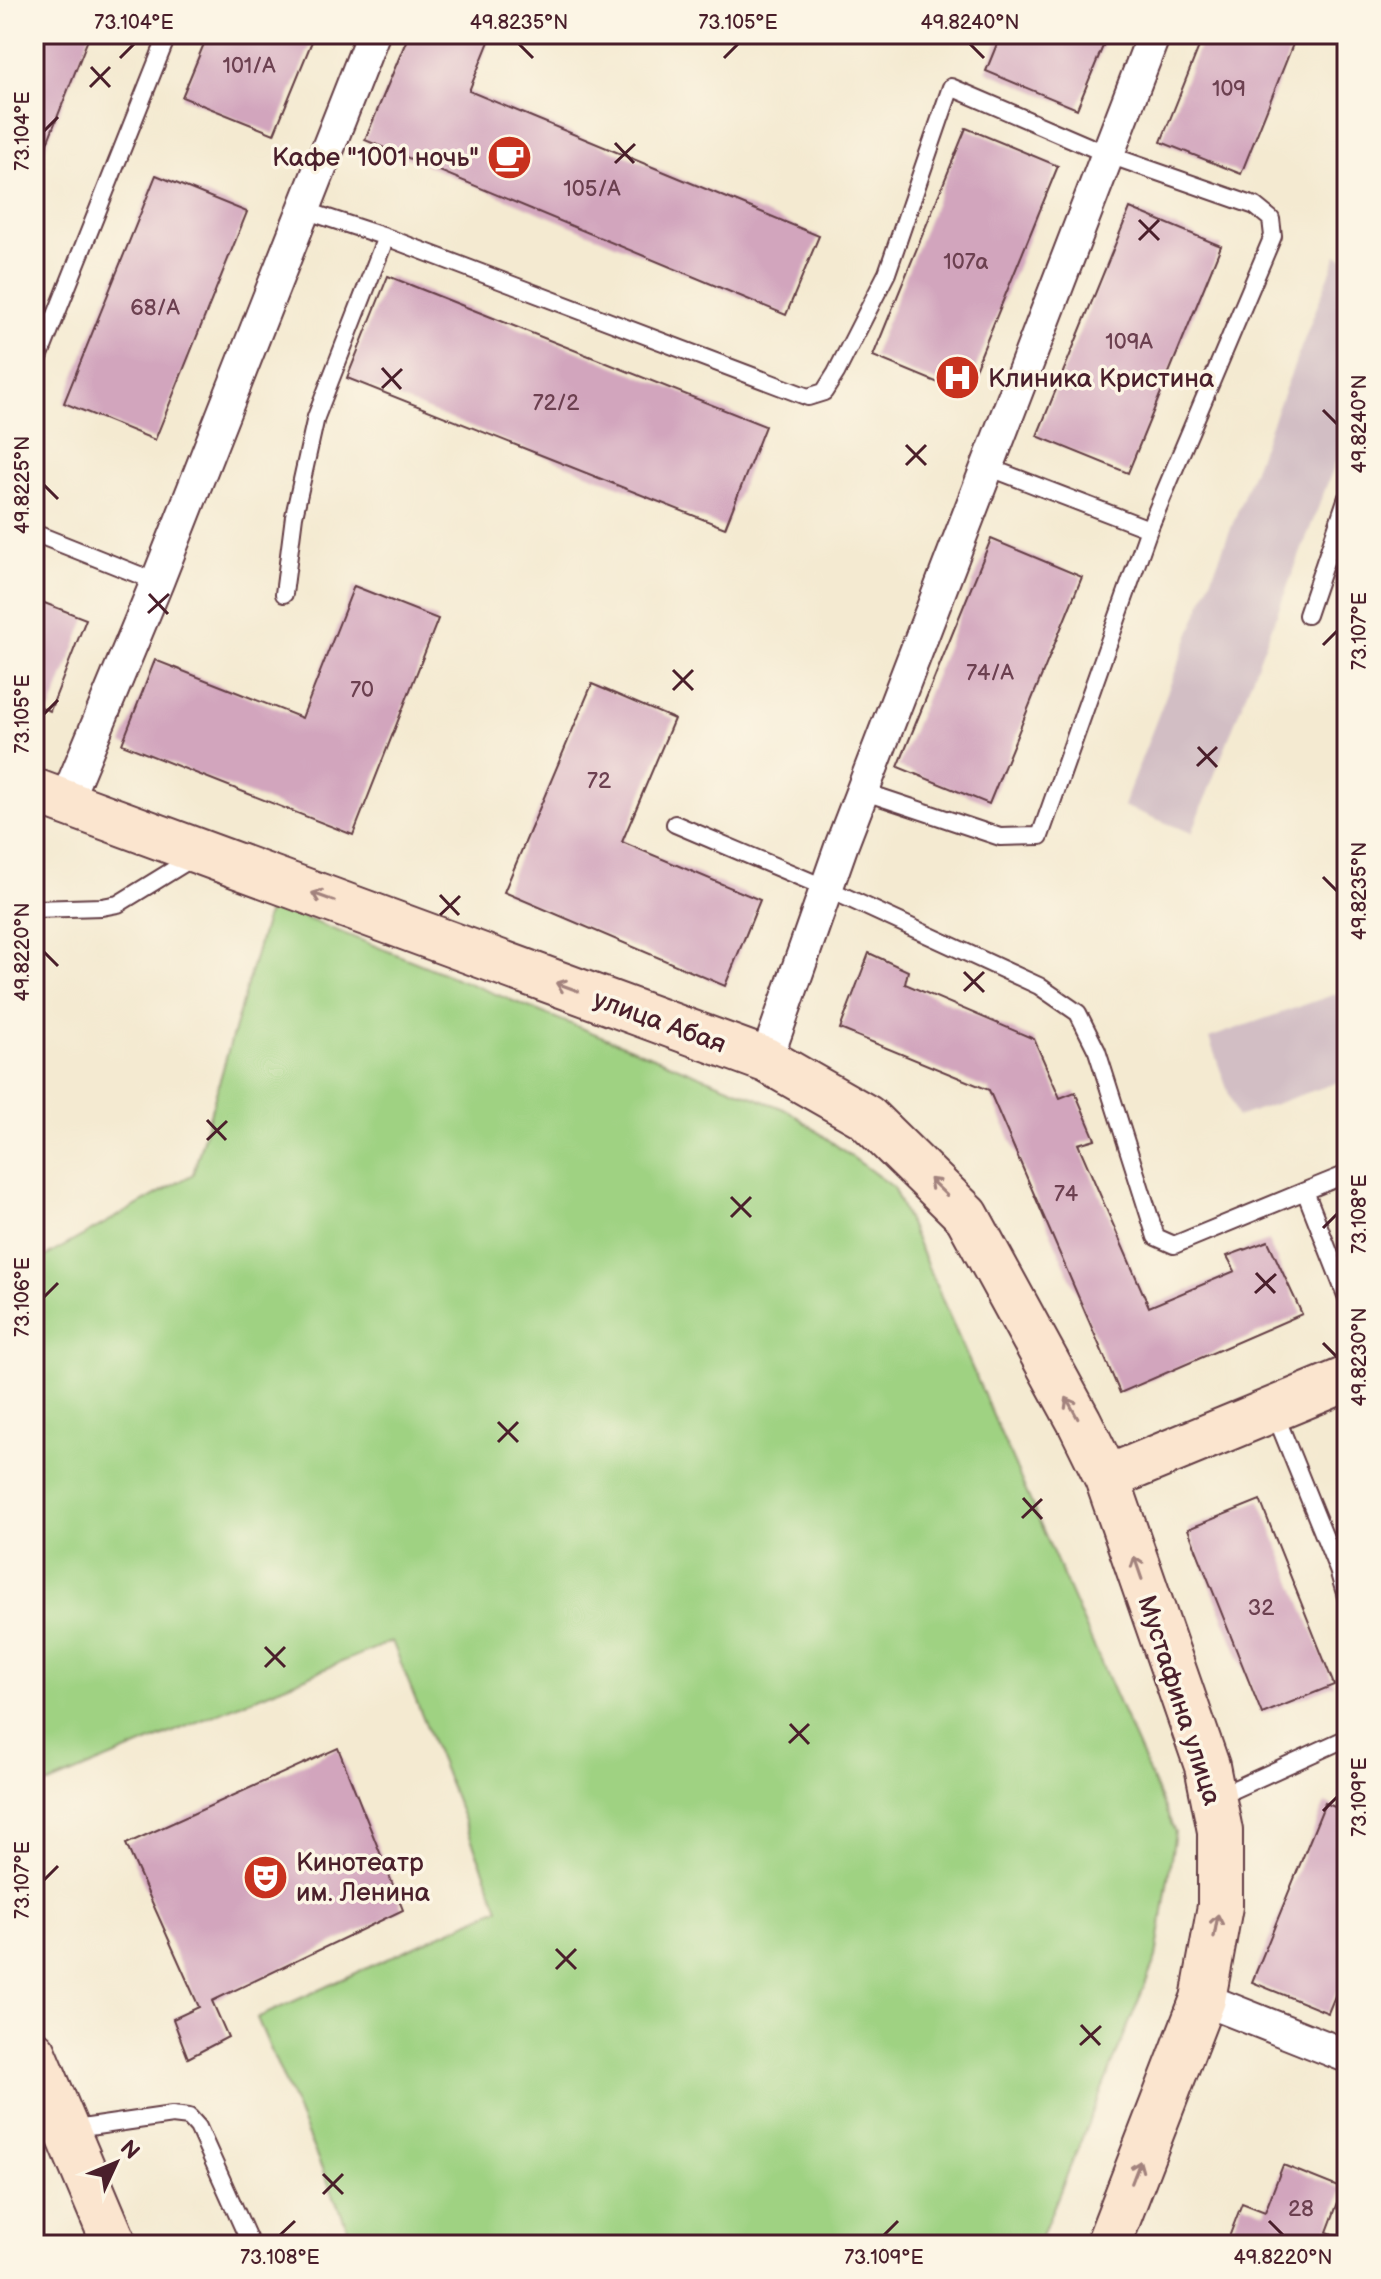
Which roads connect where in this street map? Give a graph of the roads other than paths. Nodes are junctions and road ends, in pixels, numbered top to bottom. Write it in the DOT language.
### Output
graph roads {
  1 [pos="168,34"];
  2 [pos="373,34"];
  3 [pos="1154,34"];
  4 [pos="1109,155"];
  5 [pos="304,210"];
  6 [pos="386,237"];
  7 [pos="34,370"];
  8 [pos="988,467"];
  9 [pos="1347,497"];
  10 [pos="1149,529"];
  11 [pos="34,533"];
  12 [pos="157,582"];
  13 [pos="284,594"];
  14 [pos="1307,615"];
  15 [pos="862,791"];
  16 [pos="50,797"];
  17 [pos="675,824"];
  18 [pos="201,853"];
  19 [pos="826,888"];
  20 [pos="34,909"];
  21 [pos="766,1060"];
  22 [pos="1347,1174"];
  23 [pos="1305,1191"];
  24 [pos="1347,1298"];
  25 [pos="1347,1379"];
  26 [pos="1273,1409"];
  27 [pos="1107,1478"];
  28 [pos="1343,1568"];
  29 [pos="1347,1600"];
  30 [pos="1347,1738"];
  31 [pos="1213,1798"];
  32 [pos="1203,1999"];
  33 [pos="34,2053"];
  34 [pos="1347,2056"];
  35 [pos="66,2130"];
  36 [pos="115,2245"];
  37 [pos="251,2245"];
  38 [pos="1108,2245"];
  1 -- 7 [label="lane"];
  2 -- 5 [label="street"];
  3 -- 4 [label="street"];
  4 -- 6 [label="lane"];
  4 -- 8 [label="street"];
  4 -- 10 [label="lane"];
  5 -- 6 [label="lane"];
  5 -- 12 [label="street"];
  6 -- 13 [label="lane"];
  8 -- 10 [label="lane"];
  8 -- 15 [label="street"];
  9 -- 14 [label="lane"];
  10 -- 15 [label="lane"];
  11 -- 12 [label="lane"];
  12 -- 16 [label="street"];
  15 -- 19 [label="street"];
  16 -- 18 [label="main road, улица Абая"];
  17 -- 19 [label="lane"];
  18 -- 20 [label="lane"];
  21 -- 18 [label="main road, улица Абая, one-way"];
  19 -- 21 [label="street"];
  19 -- 23 [label="lane"];
  27 -- 21 [label="main road, улица Абая, one-way"];
  22 -- 23 [label="lane"];
  23 -- 24 [label="lane"];
  25 -- 26 [label="main road"];
  26 -- 27 [label="main road"];
  26 -- 28 [label="lane"];
  31 -- 27 [label="main road, Мустафина улица, one-way"];
  28 -- 29 [label="lane"];
  30 -- 31 [label="lane"];
  32 -- 31 [label="main road, Мустафина улица, one-way"];
  32 -- 34 [label="street"];
  38 -- 32 [label="main road, Мустафина улица, one-way"];
  33 -- 35 [label="main road"];
  35 -- 36 [label="main road"];
  35 -- 37 [label="lane"];
}
